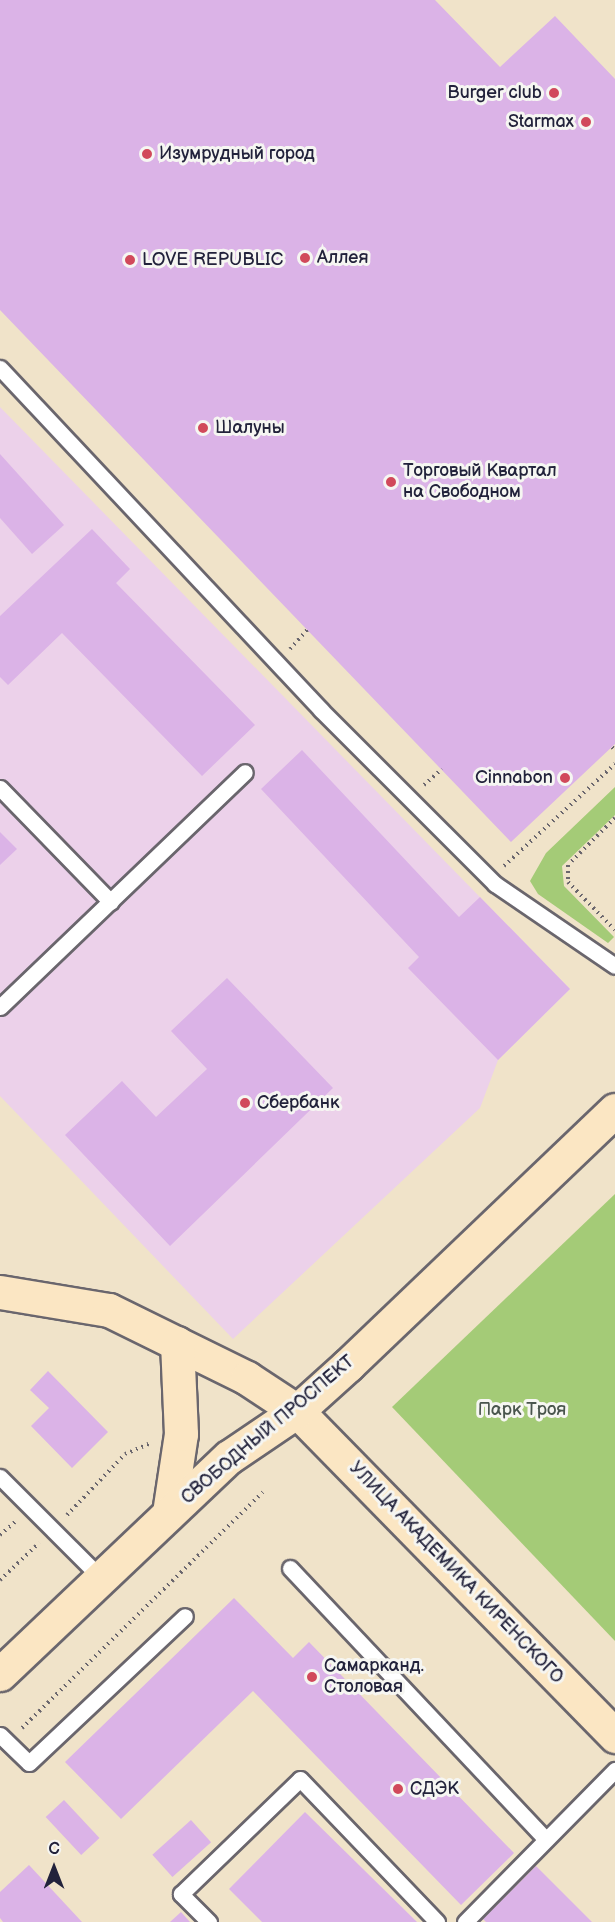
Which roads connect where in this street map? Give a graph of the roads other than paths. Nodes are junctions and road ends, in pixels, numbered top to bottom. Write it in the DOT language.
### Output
graph roads {
  1 [pos="0,368"];
  2 [pos="245,772"];
  3 [pos="0,788"];
  4 [pos="111,902"];
  5 [pos="615,966"];
  6 [pos="0,1007"];
  7 [pos="615,1110"];
  8 [pos="0,1292"];
  9 [pos="177,1343"];
  10 [pos="297,1411"];
  11 [pos="0,1477"];
  12 [pos="169,1513"];
  13 [pos="290,1568"];
  14 [pos="100,1577"];
  15 [pos="185,1616"];
  16 [pos="0,1674"];
  17 [pos="615,1736"];
  18 [pos="3,1739"];
  19 [pos="615,1770"];
  20 [pos="545,1839"];
  21 [pos="209,1922"];
  22 [pos="437,1922"];
  23 [pos="465,1922"];
  1 -- 5 [label="lane"];
  2 -- 4 [label="lane"];
  3 -- 4 [label="lane"];
  4 -- 6 [label="lane"];
  7 -- 10 [label="main road, СВОБОДНЫЙ ПРОСПЕКТ"];
  8 -- 9 [label="main road, УЛИЦА АКАДЕМИКА КИРЕНСКОГО"];
  9 -- 10 [label="main road, УЛИЦА АКАДЕМИКА КИРЕНСКОГО"];
  9 -- 12 [label="main road"];
  10 -- 12 [label="main road, СВОБОДНЫЙ ПРОСПЕКТ"];
  10 -- 17 [label="main road, УЛИЦА АКАДЕМИКА КИРЕНСКОГО"];
  11 -- 14 [label="lane"];
  12 -- 14 [label="main road, СВОБОДНЫЙ ПРОСПЕКТ"];
  13 -- 20 [label="lane"];
  14 -- 16 [label="main road, СВОБОДНЫЙ ПРОСПЕКТ"];
  15 -- 18 [label="lane"];
  19 -- 20 [label="lane"];
  20 -- 23 [label="lane"];
  21 -- 22 [label="lane"];
}
